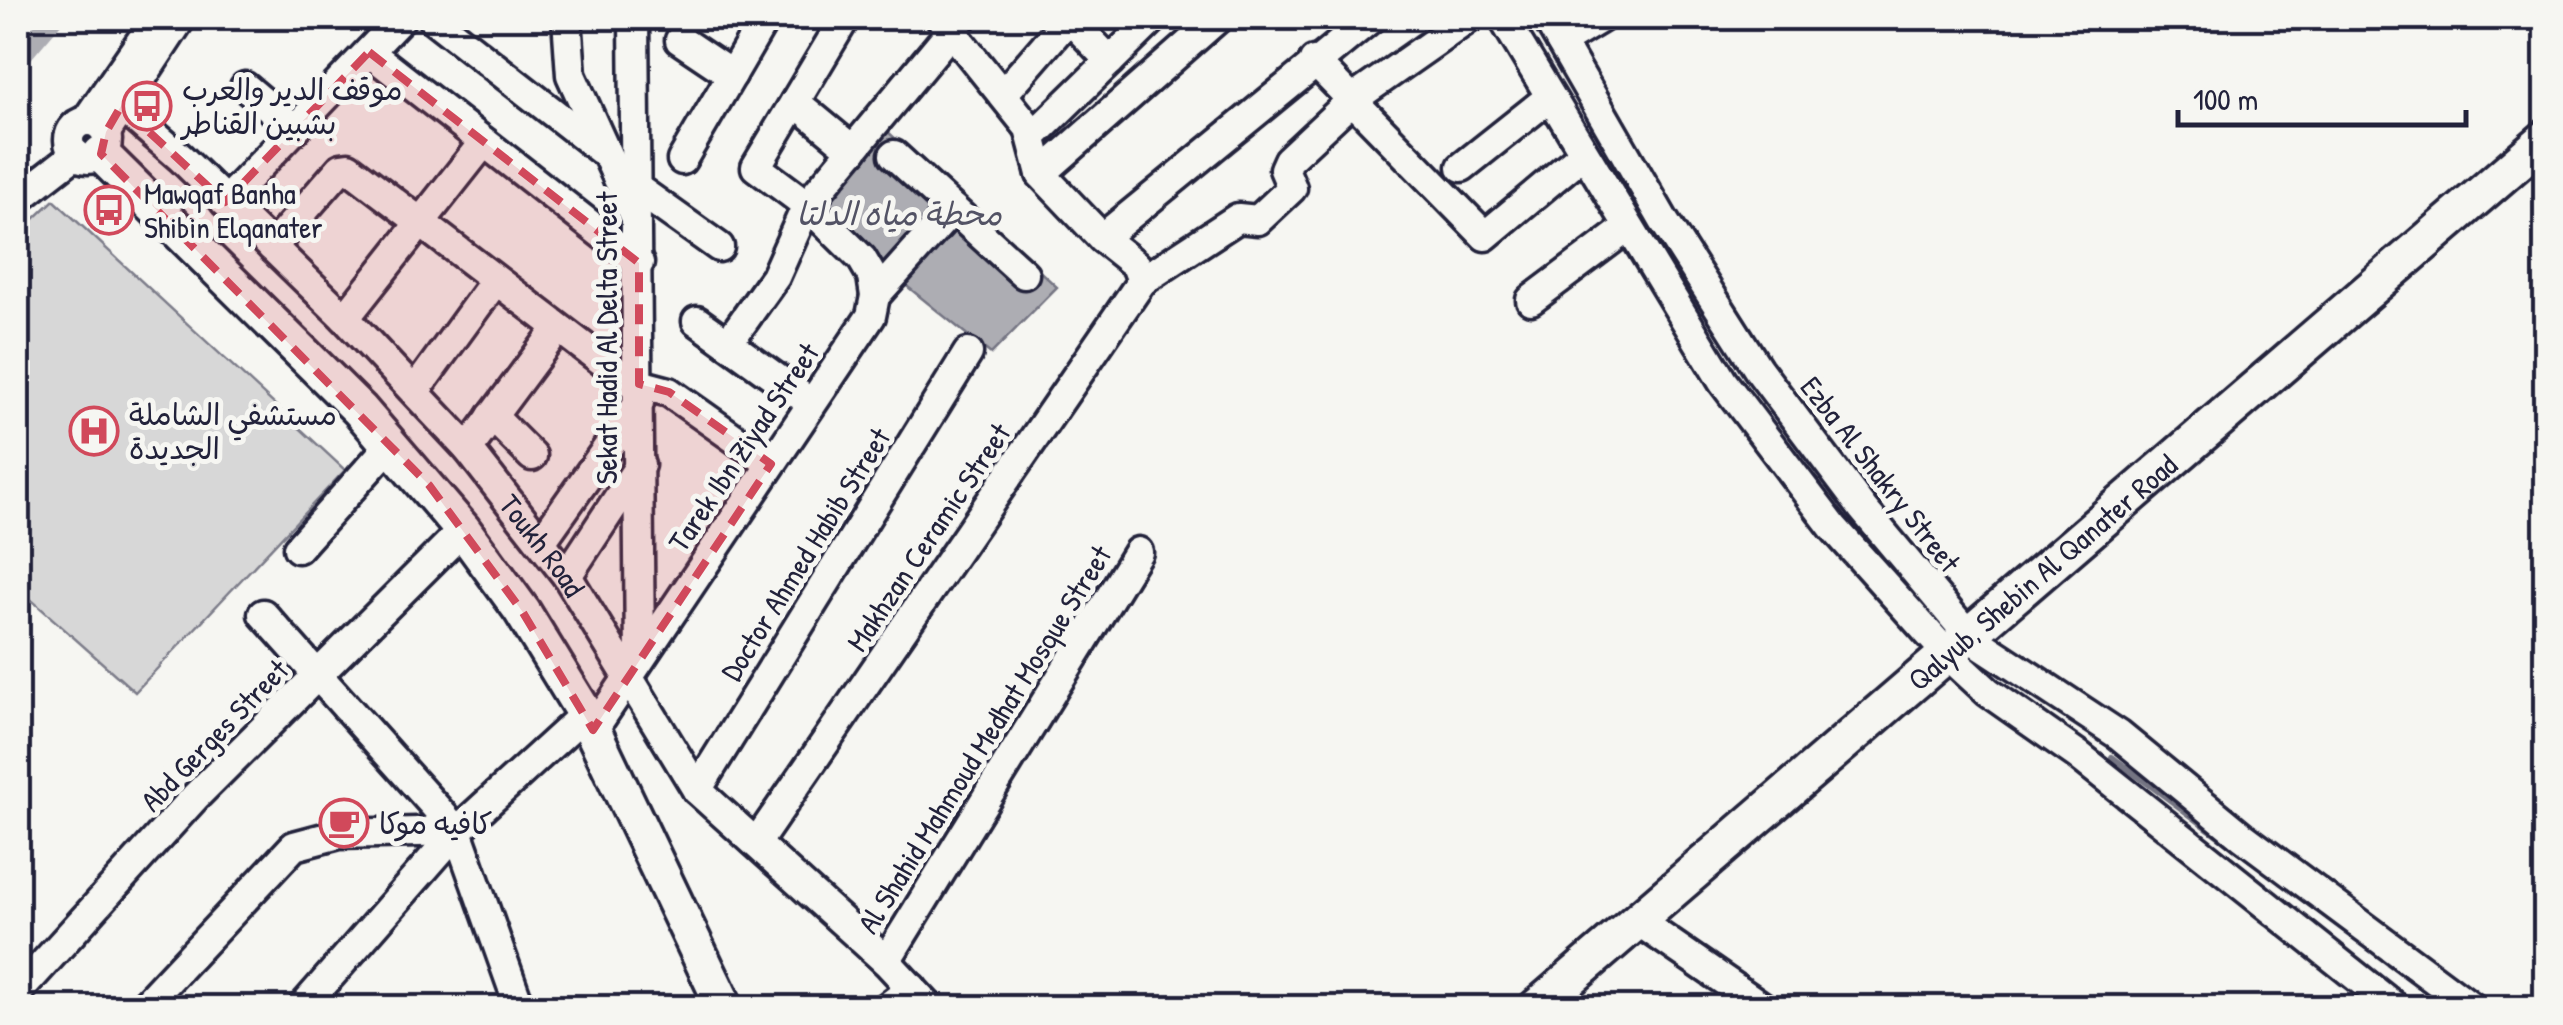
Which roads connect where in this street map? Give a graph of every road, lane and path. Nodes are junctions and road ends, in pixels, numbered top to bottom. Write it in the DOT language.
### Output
graph roads {
  1 [pos="157,18"];
  2 [pos="182,18"];
  3 [pos="401,18"];
  4 [pos="432,18"];
  5 [pos="567,18"];
  6 [pos="634,18"];
  7 [pos="845,18"];
  8 [pos="1069,18"];
  9 [pos="1154,18"];
  10 [pos="1218,18"];
  11 [pos="1371,18"];
  12 [pos="1469,18"];
  13 [pos="1503,18"];
  14 [pos="1546,18"];
  15 [pos="1600,18"];
  16 [pos="758,21"];
  17 [pos="952,22"];
  18 [pos="680,40"];
  19 [pos="1561,42"];
  20 [pos="368,52"];
  21 [pos="1110,61"];
  22 [pos="1314,62"];
  23 [pos="732,75"];
  24 [pos="245,87"];
  25 [pos="1003,94"];
  26 [pos="1550,98"];
  27 [pos="1352,100"];
  28 [pos="795,102"];
  29 [pos="121,106"];
  30 [pos="295,129"];
  31 [pos="1033,136"];
  32 [pos="2546,138"];
  33 [pos="92,140"];
  34 [pos="484,142"];
  35 [pos="853,150"];
  36 [pos="606,154"];
  37 [pos="1584,154"];
  38 [pos="894,155"];
  39 [pos="682,160"];
  40 [pos="1462,166"];
  41 [pos="1040,174"];
  42 [pos="639,190"];
  43 [pos="18,199"];
  44 [pos="225,202"];
  45 [pos="807,205"];
  46 [pos="953,209"];
  47 [pos="420,224"];
  48 [pos="639,225"];
  49 [pos="1627,228"];
  50 [pos="1102,238"];
  51 [pos="718,246"];
  52 [pos="272,247"];
  53 [pos="639,262"];
  54 [pos="1139,273"];
  55 [pos="1024,274"];
  56 [pos="495,281"];
  57 [pos="875,296"];
  58 [pos="1532,300"];
  59 [pos="345,318"];
  60 [pos="697,321"];
  61 [pos="558,328"];
  62 [pos="728,343"];
  63 [pos="968,353"];
  64 [pos="414,391"];
  65 [pos="639,392"];
  66 [pos="811,403"];
  67 [pos="492,416"];
  68 [pos="392,444"];
  69 [pos="468,449"];
  70 [pos="532,456"];
  71 [pos="771,464"];
  72 [pos="640,465"];
  73 [pos="463,530"];
  74 [pos="540,542"];
  75 [pos="298,548"];
  76 [pos="1138,552"];
  77 [pos="566,576"];
  78 [pos="262,614"];
  79 [pos="1960,647"];
  80 [pos="634,668"];
  81 [pos="320,674"];
  82 [pos="589,722"];
  83 [pos="697,790"];
  84 [pos="457,832"];
  85 [pos="757,842"];
  86 [pos="1638,921"];
  87 [pos="886,961"];
  88 [pos="18,992"];
  89 [pos="921,998"];
  90 [pos="142,1008"];
  91 [pos="302,1008"];
  92 [pos="520,1008"];
  93 [pos="725,1008"];
  94 [pos="886,1008"];
  95 [pos="1536,1008"];
  96 [pos="1764,1008"];
  97 [pos="2396,1008"];
  98 [pos="2473,1008"];
  1 -- 33 [label="street"];
  2 -- 29 [label="street"];
  3 -- 20 [label="street"];
  4 -- 36 [label="street"];
  5 -- 36 [label="street"];
  6 -- 42 [label="street, Sekat Hadid Al Delta Street"];
  7 -- 28 [label="street"];
  8 -- 21 [label="street"];
  8 -- 25 [label="street"];
  9 -- 21 [label="street"];
  10 -- 41 [label="street"];
  11 -- 22 [label="street"];
  12 -- 27 [label="street"];
  13 -- 26 [label="street, Ezba Al Shakry Street"];
  14 -- 19 [label="street, Ezba Al Shakry Street"];
  15 -- 19 [label="street"];
  16 -- 23 [label="street"];
  17 -- 25 [label="street"];
  17 -- 35 [label="street"];
  18 -- 23 [label="street"];
  19 -- 79 [label="street, Ezba Al Shakry Street"];
  20 -- 30 [label="street"];
  20 -- 34 [label="street"];
  21 -- 31 [label="street"];
  22 -- 27 [label="street"];
  22 -- 50 [label="street"];
  23 -- 39 [label="street"];
  24 -- 30 [label="street"];
  25 -- 31 [label="street"];
  26 -- 37 [label="street, Ezba Al Shakry Street"];
  26 -- 40 [label="street"];
  27 -- 37 [label="street"];
  27 -- 54 [label="street"];
  28 -- 35 [label="street"];
  28 -- 45 [label="street"];
  29 -- 33 [label="street"];
  29 -- 44 [label="street, Toukh Road"];
  30 -- 44 [label="street"];
  31 -- 41 [label="street"];
  32 -- 79 [label="main road, Qalyub, Shebin Al Qanater Road"];
  33 -- 43 [label="street"];
  33 -- 68 [label="main road, Toukh Road"];
  34 -- 47 [label="street"];
  34 -- 53 [label="street"];
  35 -- 45 [label="street"];
  36 -- 48 [label="street"];
  37 -- 49 [label="street, Ezba Al Shakry Street"];
  38 -- 46 [label="street"];
  41 -- 50 [label="street"];
  42 -- 48 [label="street, Sekat Hadid Al Delta Street"];
  42 -- 51 [label="street"];
  44 -- 52 [label="street, Toukh Road"];
  45 -- 57 [label="street"];
  45 -- 62 [label="street"];
  46 -- 55 [label="street"];
  46 -- 57 [label="street, Tarek Ibn Ziyad Street"];
  47 -- 52 [label="street"];
  47 -- 56 [label="street"];
  47 -- 59 [label="street"];
  48 -- 53 [label="street, Sekat Hadid Al Delta Street"];
  49 -- 58 [label="street"];
  49 -- 79 [label="street, Ezba Al Shakry Street"];
  50 -- 54 [label="street"];
  52 -- 59 [label="street, Toukh Road"];
  53 -- 65 [label="street, Sekat Hadid Al Delta Street"];
  54 -- 85 [label="street, Makhzan Ceramic Street"];
  56 -- 61 [label="street"];
  56 -- 64 [label="street"];
  57 -- 66 [label="street, Tarek Ibn Ziyad Street"];
  59 -- 64 [label="street, Toukh Road"];
  60 -- 62 [label="street"];
  61 -- 65 [label="street"];
  61 -- 67 [label="street"];
  62 -- 66 [label="street"];
  63 -- 83 [label="street, Doctor Ahmed Habib Street"];
  64 -- 69 [label="street, Toukh Road"];
  65 -- 71 [label="street"];
  65 -- 72 [label="street, Sekat Hadid Al Delta Street"];
  65 -- 74 [label="street"];
  66 -- 71 [label="street, Tarek Ibn Ziyad Street"];
  67 -- 69 [label="street"];
  67 -- 70 [label="street"];
  68 -- 73 [label="main road, Toukh Road"];
  68 -- 75 [label="street"];
  69 -- 74 [label="street, Toukh Road"];
  71 -- 80 [label="street, Tarek Ibn Ziyad Street"];
  72 -- 77 [label="street"];
  72 -- 80 [label="street, Sekat Hadid Al Delta Street"];
  73 -- 81 [label="street, Abd Gerges Street"];
  73 -- 82 [label="main road, Toukh Road"];
  74 -- 77 [label="street, Toukh Road"];
  76 -- 87 [label="street, Al Shahid Mahmoud Medhat Mosque Street"];
  77 -- 80 [label="street, Toukh Road"];
  78 -- 81 [label="street"];
  79 -- 86 [label="main road, Qalyub, Shebin Al Qanater Road"];
  79 -- 97 [label="street, Ezba Al Shakry Street"];
  79 -- 98 [label="street, Ezba Al Shakry Street"];
  80 -- 82 [label="street, Tarek Ibn Ziyad Street"];
  80 -- 83 [label="street, Toukh Road"];
  81 -- 84 [label="street"];
  81 -- 88 [label="street, Abd Gerges Street"];
  82 -- 84 [label="street, Tarek Ibn Ziyad Street"];
  82 -- 93 [label="main road, Toukh Road"];
  83 -- 85 [label="street, Toukh Road"];
  84 -- 90 [label="street"];
  84 -- 91 [label="street, Tarek Ibn Ziyad Street"];
  84 -- 92 [label="street"];
  85 -- 87 [label="street, Toukh Road"];
  86 -- 95 [label="main road, Qalyub, Shebin Al Qanater Road"];
  86 -- 96 [label="street"];
  87 -- 89 [label="street, Toukh Road"];
  89 -- 94 [label="street"];
}
